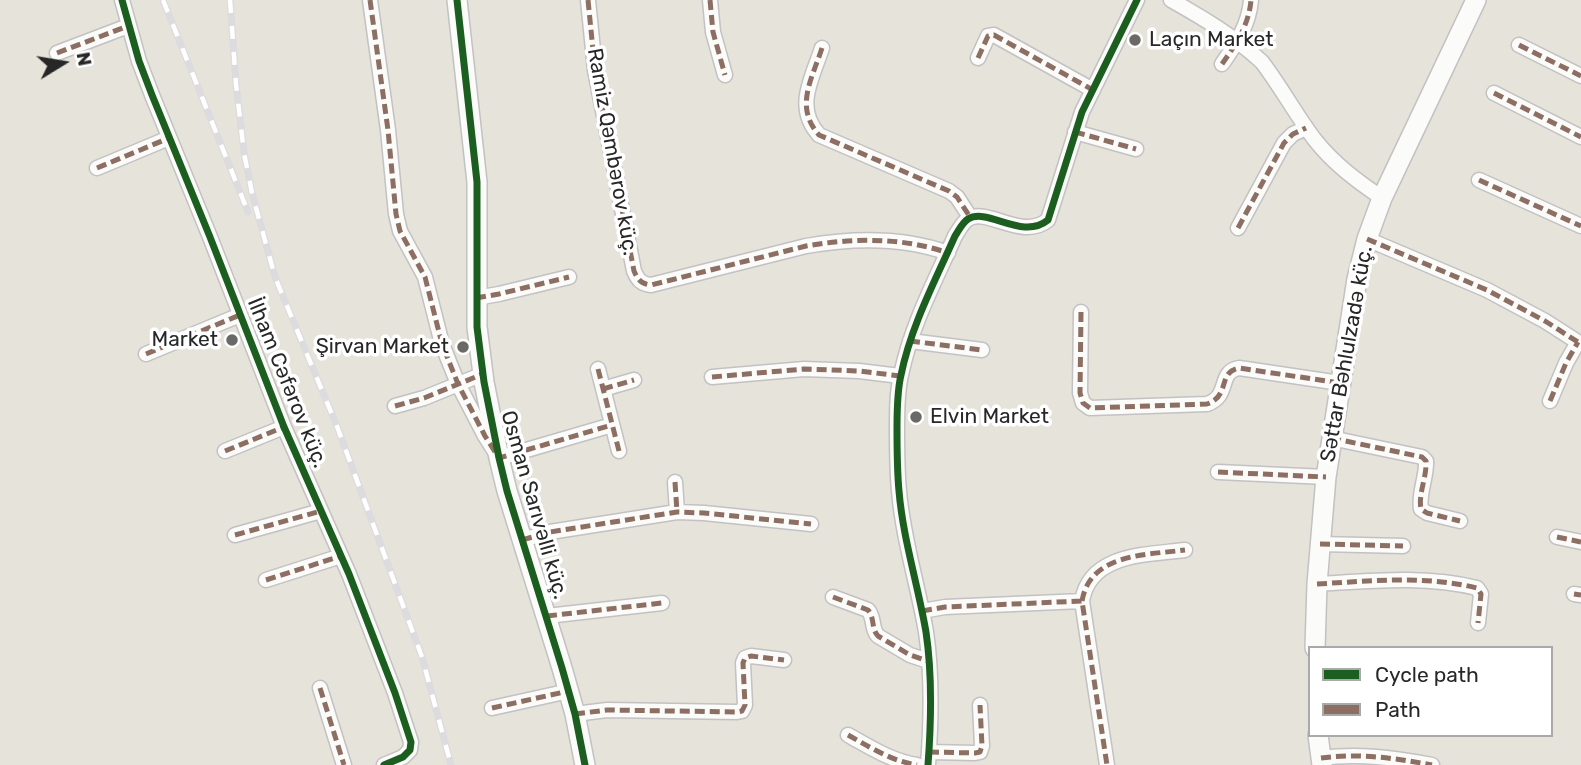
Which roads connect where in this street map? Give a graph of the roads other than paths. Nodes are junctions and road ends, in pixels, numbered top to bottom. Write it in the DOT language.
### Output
graph roads {
  1 [pos="122,0"];
  2 [pos="370,0"];
  3 [pos="457,0"];
  4 [pos="588,0"];
  5 [pos="710,0"];
  6 [pos="1137,0"];
  7 [pos="1171,0"];
  8 [pos="1251,0"];
  9 [pos="1476,0"];
  10 [pos="128,26"];
  11 [pos="1237,42"];
  12 [pos="1519,45"];
  13 [pos="822,48"];
  14 [pos="57,53"];
  15 [pos="978,58"];
  16 [pos="1222,64"];
  17 [pos="725,75"];
  18 [pos="1581,76"];
  19 [pos="1093,90"];
  20 [pos="1494,93"];
  21 [pos="1306,128"];
  22 [pos="1075,132"];
  23 [pos="1581,137"];
  24 [pos="169,138"];
  25 [pos="1136,149"];
  26 [pos="97,168"];
  27 [pos="1479,180"];
  28 [pos="1381,198"];
  29 [pos="970,217"];
  30 [pos="1581,226"];
  31 [pos="1238,228"];
  32 [pos="1367,239"];
  33 [pos="948,253"];
  34 [pos="569,277"];
  35 [pos="476,298"];
  36 [pos="1081,312"];
  37 [pos="240,315"];
  38 [pos="910,341"];
  39 [pos="1579,343"];
  40 [pos="982,350"];
  41 [pos="146,355"];
  42 [pos="598,369"];
  43 [pos="483,374"];
  44 [pos="901,376"];
  45 [pos="712,377"];
  46 [pos="634,380"];
  47 [pos="1340,383"];
  48 [pos="458,384"];
  49 [pos="603,389"];
  50 [pos="1550,401"];
  51 [pos="395,406"];
  52 [pos="612,425"];
  53 [pos="284,427"];
  54 [pos="1331,438"];
  55 [pos="225,451"];
  56 [pos="619,451"];
  57 [pos="499,458"];
  58 [pos="1218,472"];
  59 [pos="1325,477"];
  60 [pos="675,482"];
  61 [pos="321,511"];
  62 [pos="677,512"];
  63 [pos="1460,521"];
  64 [pos="811,524"];
  65 [pos="235,535"];
  66 [pos="1557,537"];
  67 [pos="522,540"];
  68 [pos="1581,542"];
  69 [pos="1320,544"];
  70 [pos="1403,546"];
  71 [pos="1185,550"];
  72 [pos="341,556"];
  73 [pos="266,580"];
  74 [pos="1317,584"];
  75 [pos="833,597"];
  76 [pos="1082,601"];
  77 [pos="662,603"];
  78 [pos="922,611"];
  79 [pos="547,616"];
  80 [pos="1478,623"];
  81 [pos="1315,646"];
  82 [pos="785,660"];
  83 [pos="928,661"];
  84 [pos="320,688"];
  85 [pos="569,691"];
  86 [pos="980,705"];
  87 [pos="492,708"];
  88 [pos="575,714"];
  89 [pos="848,735"];
  90 [pos="1318,737"];
  91 [pos="929,759"];
  92 [pos="1322,762"];
  93 [pos="344,765"];
  94 [pos="384,765"];
  95 [pos="585,765"];
  96 [pos="917,765"];
  97 [pos="1107,765"];
  98 [pos="1432,765"];
  1 -- 10 [label="street, İlham Cəfərov küç."];
  2 -- 48 [label="street"];
  3 -- 35 [label="street, Osman Sarıvəlli küç."];
  4 -- 33 [label="street, Ramiz Qəmbərov küç."];
  5 -- 17 [label="street"];
  6 -- 19 [label="street"];
  7 -- 11 [label="street"];
  8 -- 11 [label="street"];
  9 -- 28 [label="street, Səttar Bəhlulzadə küç."];
  10 -- 14 [label="street"];
  10 -- 24 [label="street, İlham Cəfərov küç."];
  11 -- 16 [label="street"];
  11 -- 21 [label="street"];
  12 -- 18 [label="street"];
  13 -- 29 [label="street"];
  15 -- 19 [label="street"];
  19 -- 22 [label="street"];
  20 -- 23 [label="street"];
  21 -- 28 [label="street"];
  21 -- 31 [label="street"];
  22 -- 25 [label="street"];
  22 -- 29 [label="street"];
  24 -- 26 [label="street"];
  24 -- 37 [label="street, İlham Cəfərov küç."];
  27 -- 30 [label="street"];
  28 -- 32 [label="street, Səttar Bəhlulzadə küç."];
  29 -- 33 [label="street"];
  32 -- 39 [label="street"];
  32 -- 47 [label="street, Səttar Bəhlulzadə küç."];
  33 -- 38 [label="street"];
  34 -- 35 [label="street"];
  35 -- 43 [label="street, Osman Sarıvəlli küç."];
  36 -- 47 [label="street"];
  37 -- 41 [label="street"];
  37 -- 53 [label="street, İlham Cəfərov küç."];
  38 -- 40 [label="street"];
  38 -- 44 [label="street"];
  39 -- 50 [label="street"];
  42 -- 49 [label="street"];
  43 -- 48 [label="street"];
  43 -- 57 [label="street, Osman Sarıvəlli küç."];
  44 -- 45 [label="street"];
  44 -- 78 [label="street"];
  46 -- 49 [label="street"];
  47 -- 54 [label="street, Səttar Bəhlulzadə küç."];
  48 -- 51 [label="street"];
  48 -- 57 [label="street"];
  49 -- 52 [label="street"];
  52 -- 56 [label="street"];
  52 -- 57 [label="street"];
  53 -- 55 [label="street"];
  53 -- 61 [label="street, İlham Cəfərov küç."];
  54 -- 59 [label="street, Səttar Bəhlulzadə küç."];
  54 -- 63 [label="street"];
  57 -- 67 [label="street, Osman Sarıvəlli küç."];
  58 -- 59 [label="street"];
  59 -- 69 [label="street, Səttar Bəhlulzadə küç."];
  60 -- 62 [label="street"];
  61 -- 65 [label="street"];
  61 -- 72 [label="street, İlham Cəfərov küç."];
  62 -- 64 [label="street"];
  62 -- 67 [label="street"];
  66 -- 68 [label="street"];
  67 -- 79 [label="street, Osman Sarıvəlli küç."];
  69 -- 70 [label="street"];
  69 -- 74 [label="street, Səttar Bəhlulzadə küç."];
  71 -- 76 [label="street"];
  72 -- 73 [label="street"];
  72 -- 94 [label="street, İlham Cəfərov küç."];
  74 -- 80 [label="street"];
  74 -- 81 [label="street, Səttar Bəhlulzadə küç."];
  75 -- 83 [label="street"];
  76 -- 78 [label="street"];
  76 -- 97 [label="street"];
  77 -- 79 [label="street"];
  78 -- 83 [label="street"];
  79 -- 85 [label="street, Osman Sarıvəlli küç."];
  82 -- 88 [label="street"];
  83 -- 91 [label="street"];
  84 -- 93 [label="street"];
  85 -- 87 [label="street"];
  85 -- 88 [label="street, Osman Sarıvəlli küç."];
  86 -- 91 [label="street"];
  88 -- 95 [label="street, Osman Sarıvəlli küç."];
  89 -- 96 [label="street"];
  90 -- 92 [label="street"];
  92 -- 98 [label="street"];
}
